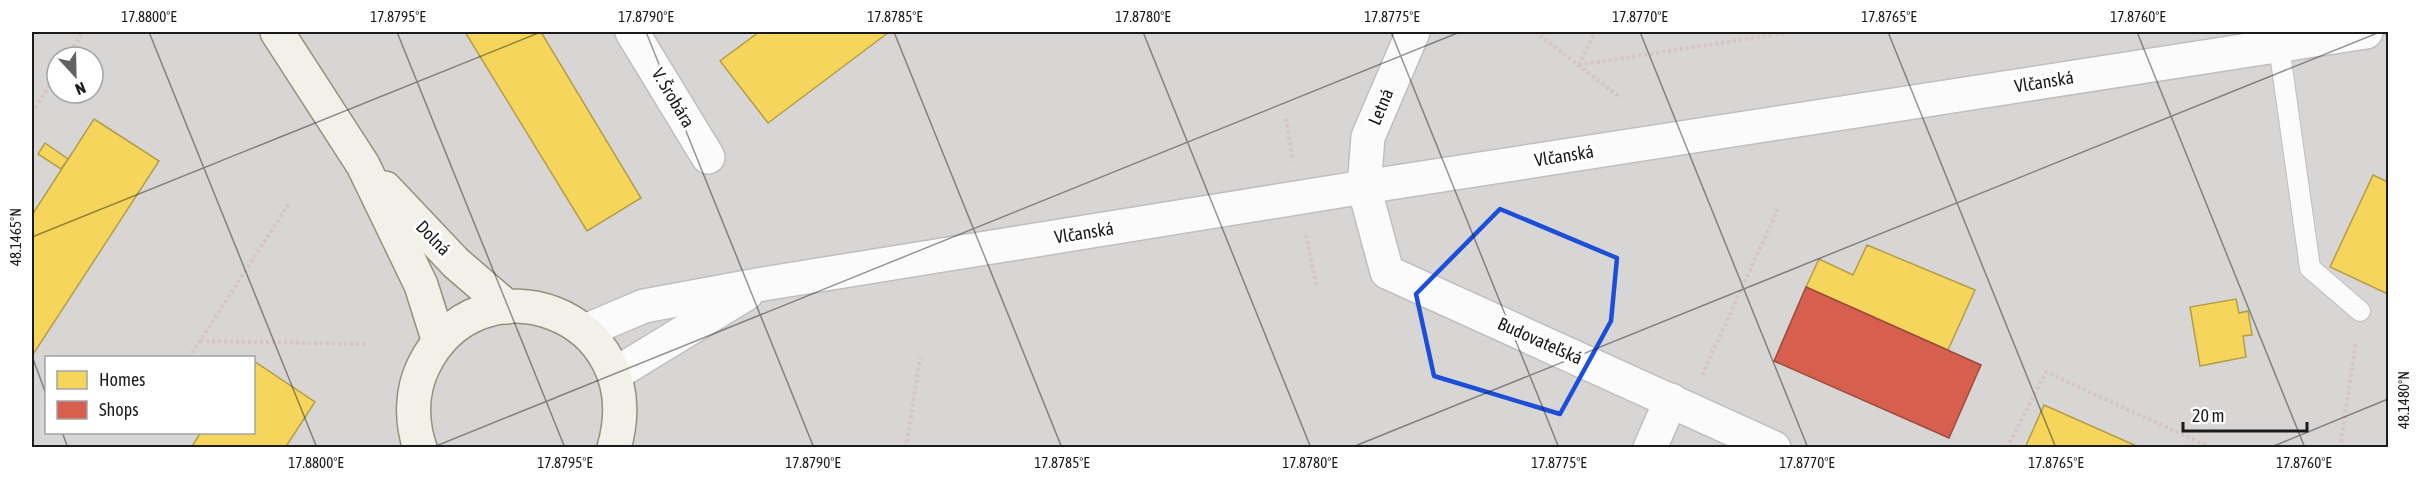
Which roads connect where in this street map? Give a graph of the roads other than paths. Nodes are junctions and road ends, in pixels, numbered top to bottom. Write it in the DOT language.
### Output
graph roads {
  1 [pos="277,32"];
  2 [pos="1413,32"];
  3 [pos="2366,32"];
  4 [pos="639,34"];
  5 [pos="2280,39"];
  6 [pos="708,157"];
  7 [pos="363,165"];
  8 [pos="1364,187"];
  9 [pos="763,284"];
  10 [pos="507,307"];
  11 [pos="2360,311"];
  12 [pos="585,331"];
  13 [pos="439,342"];
  14 [pos="615,374"];
  15 [pos="1684,392"];
  16 [pos="420,447"];
  17 [pos="614,447"];
  18 [pos="1650,447"];
  19 [pos="1774,447"];
  1 -- 7 [label="main road, Dolná"];
  2 -- 8 [label="street, Letná"];
  3 -- 5 [label="street, Vlčanská"];
  4 -- 6 [label="street, V. Šrobára"];
  5 -- 8 [label="street, Vlčanská"];
  5 -- 11 [label="lane"];
  7 -- 10 [label="main road, Dolná"];
  7 -- 13 [label="main road, Dolná"];
  8 -- 9 [label="street, Vlčanská"];
  8 -- 15 [label="street, Budovateľská"];
  9 -- 12 [label="street, Vlčanská"];
  9 -- 14 [label="street, Vlčanská"];
  10 -- 12 [label="main road"];
  10 -- 13 [label="main road"];
  12 -- 14 [label="main road"];
  13 -- 16 [label="main road"];
  14 -- 17 [label="main road"];
  15 -- 18 [label="street"];
  15 -- 19 [label="street, Budovateľská"];
}
